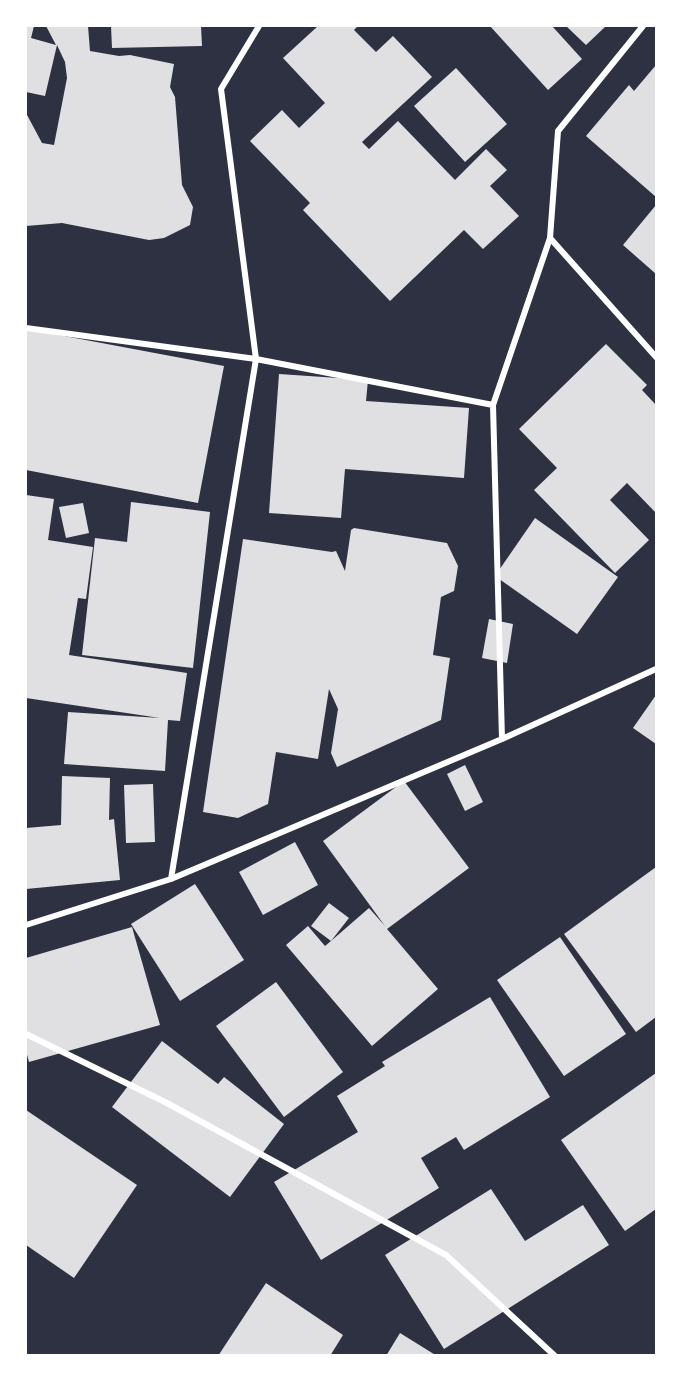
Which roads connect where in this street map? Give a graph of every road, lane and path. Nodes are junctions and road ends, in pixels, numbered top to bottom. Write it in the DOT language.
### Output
graph roads {
  1 [pos="258,26"];
  2 [pos="643,26"];
  3 [pos="550,238"];
  4 [pos="26,328"];
  5 [pos="657,357"];
  6 [pos="256,359"];
  7 [pos="493,405"];
  8 [pos="657,669"];
  9 [pos="502,739"];
  10 [pos="171,879"];
  11 [pos="26,925"];
  12 [pos="26,1034"];
  13 [pos="555,1356"];
  1 -- 6 [label="street"];
  2 -- 3 [label="street"];
  3 -- 5 [label="street"];
  3 -- 7 [label="street"];
  4 -- 6 [label="street"];
  6 -- 7 [label="street"];
  6 -- 10 [label="street"];
  7 -- 9 [label="street"];
  8 -- 9 [label="street"];
  9 -- 10 [label="street"];
  10 -- 11 [label="street"];
  12 -- 13 [label="street"];
}
